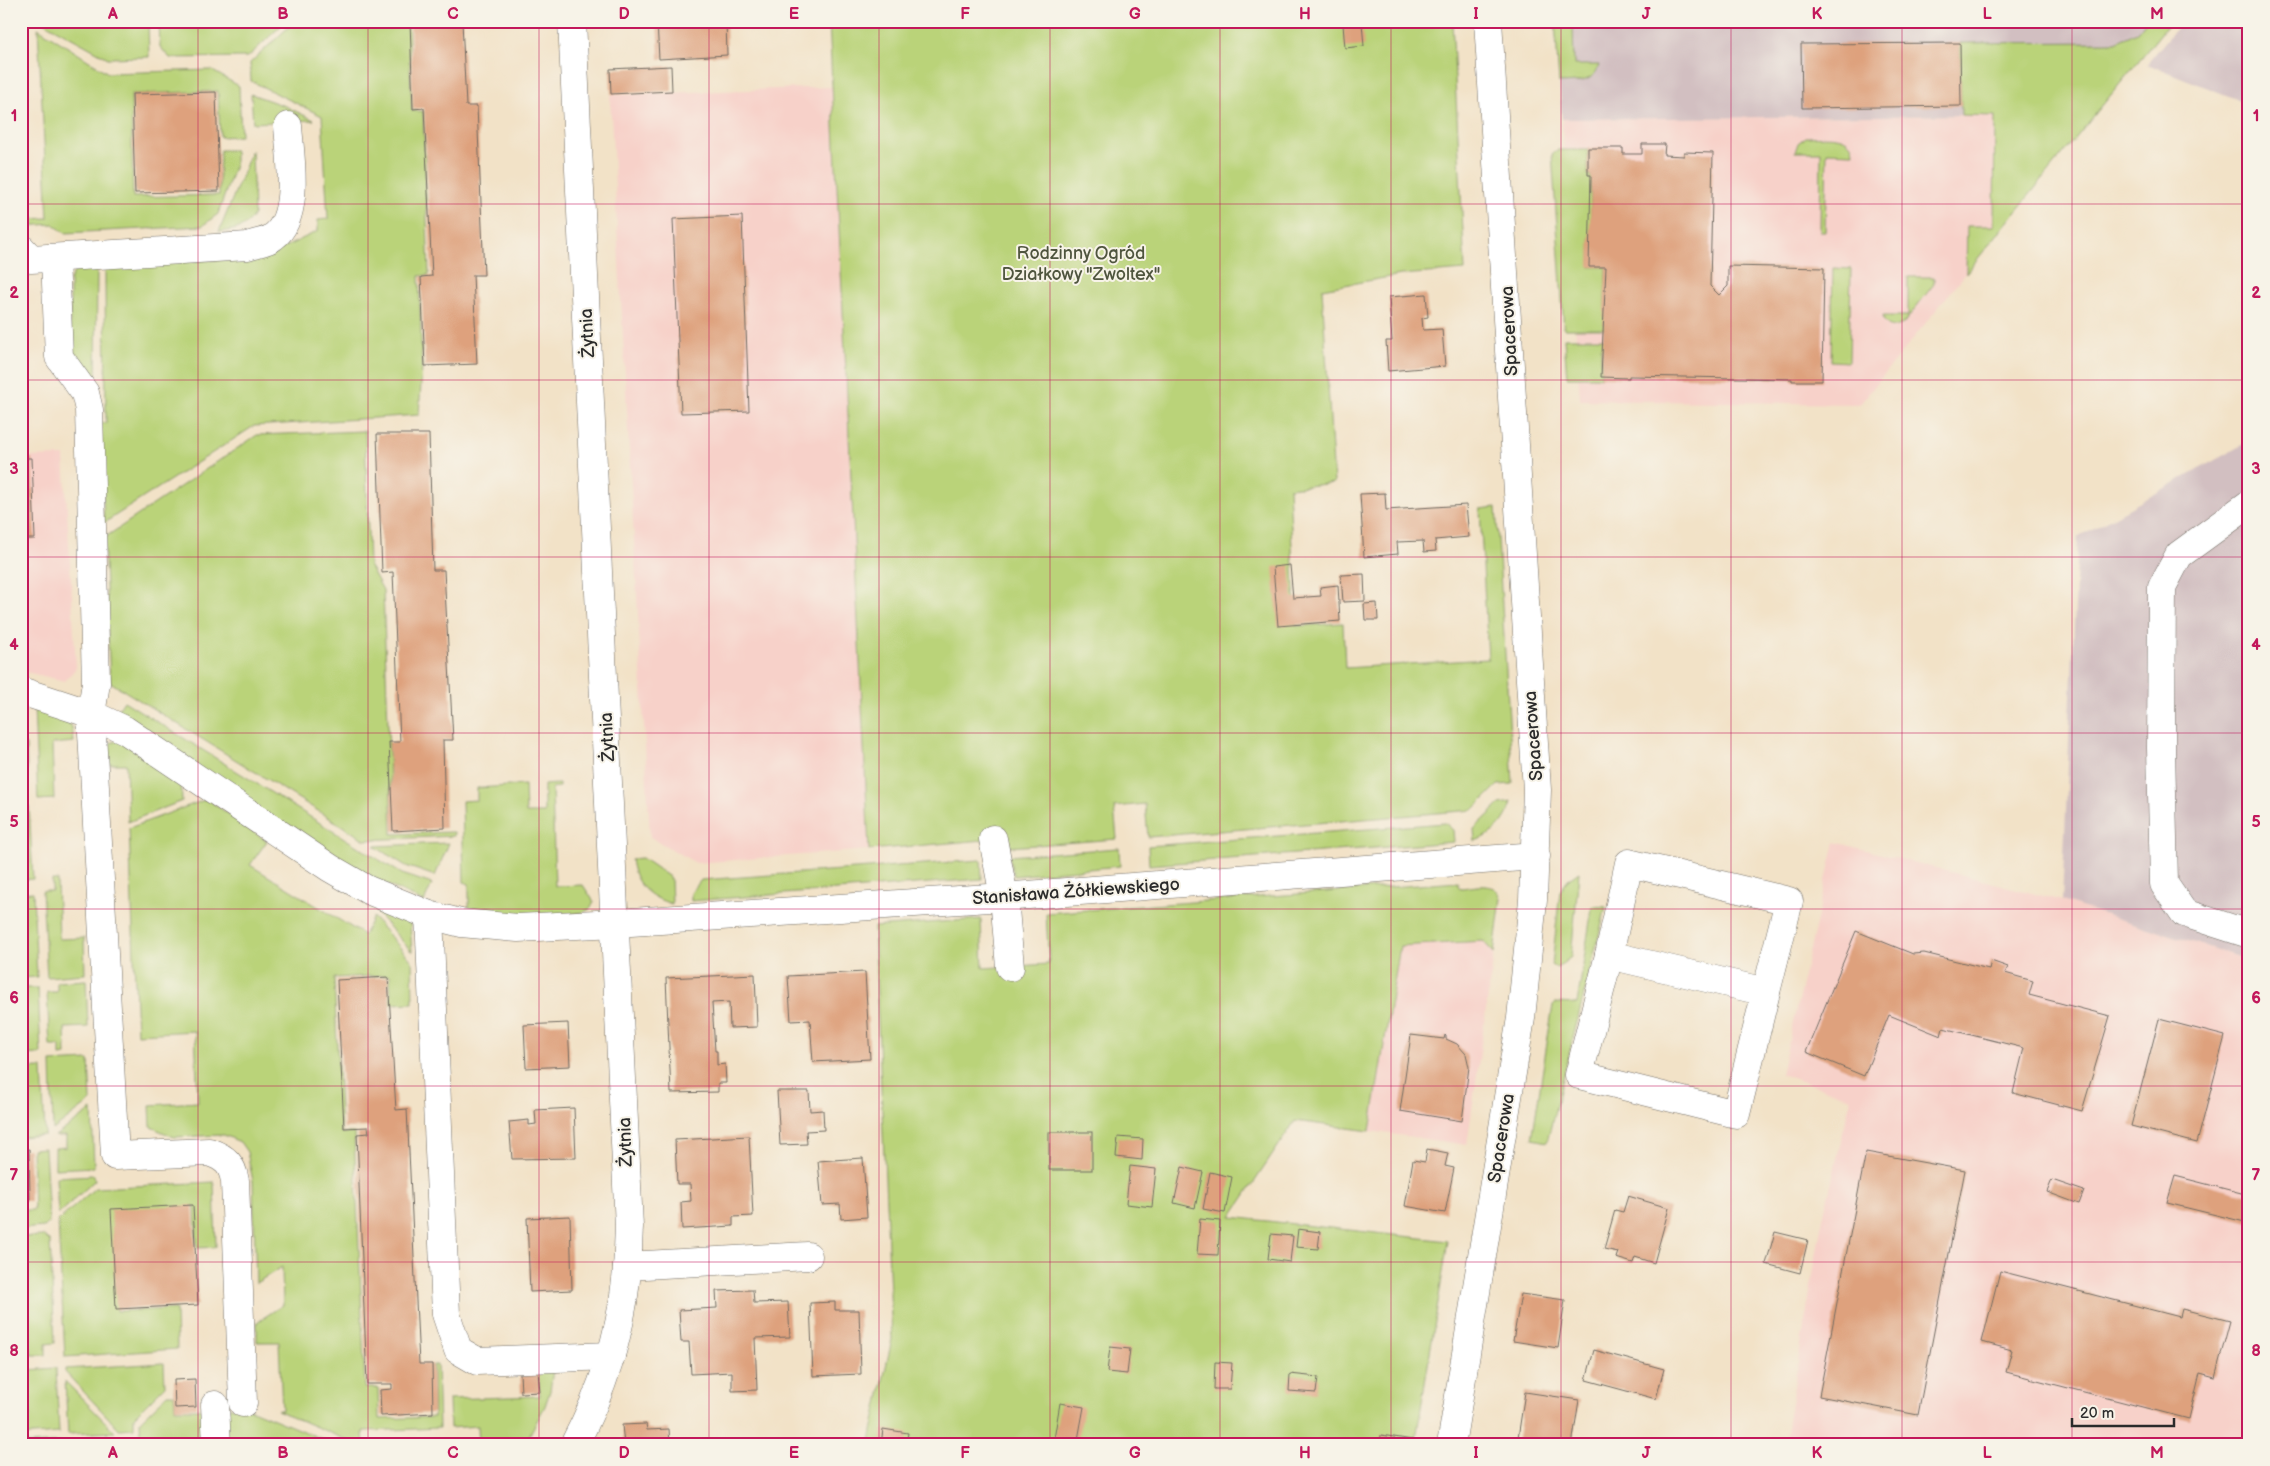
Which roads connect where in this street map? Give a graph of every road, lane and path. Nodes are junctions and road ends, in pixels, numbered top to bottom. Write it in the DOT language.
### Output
graph roads {
  1 [pos="572,21"];
  2 [pos="1488,21"];
  3 [pos="288,126"];
  4 [pos="21,248"];
  5 [pos="55,258"];
  6 [pos="2249,504"];
  7 [pos="21,691"];
  8 [pos="91,714"];
  9 [pos="993,839"];
  10 [pos="1536,856"];
  11 [pos="1004,896"];
  12 [pos="429,915"];
  13 [pos="616,923"];
  14 [pos="2249,934"];
  15 [pos="1609,955"];
  16 [pos="1010,967"];
  17 [pos="1766,992"];
  18 [pos="808,1256"];
  19 [pos="627,1266"];
  20 [pos="611,1356"];
  21 [pos="243,1403"];
  22 [pos="215,1405"];
  23 [pos="217,1445"];
  24 [pos="574,1445"];
  25 [pos="1451,1445"];
  1 -- 13 [label="street, Żytnia"];
  2 -- 10 [label="street, Spacerowa"];
  3 -- 5 [label="street"];
  4 -- 5 [label="street"];
  5 -- 8 [label="street"];
  6 -- 14 [label="street"];
  7 -- 8 [label="street, Stanisława Żółkiewskiego"];
  8 -- 12 [label="street, Stanisława Żółkiewskiego"];
  8 -- 21 [label="street"];
  9 -- 11 [label="street"];
  10 -- 11 [label="street, Stanisława Żółkiewskiego"];
  10 -- 25 [label="street, Spacerowa"];
  11 -- 13 [label="street, Stanisława Żółkiewskiego"];
  11 -- 16 [label="street"];
  12 -- 13 [label="street, Stanisława Żółkiewskiego"];
  12 -- 20 [label="street"];
  13 -- 19 [label="street, Żytnia"];
  15 -- 17 [label="street"];
  15 -- 17 [label="street"];
  15 -- 17 [label="street"];
  18 -- 19 [label="street"];
  19 -- 20 [label="street, Żytnia"];
  20 -- 24 [label="street, Żytnia"];
  22 -- 23 [label="street"];
}
